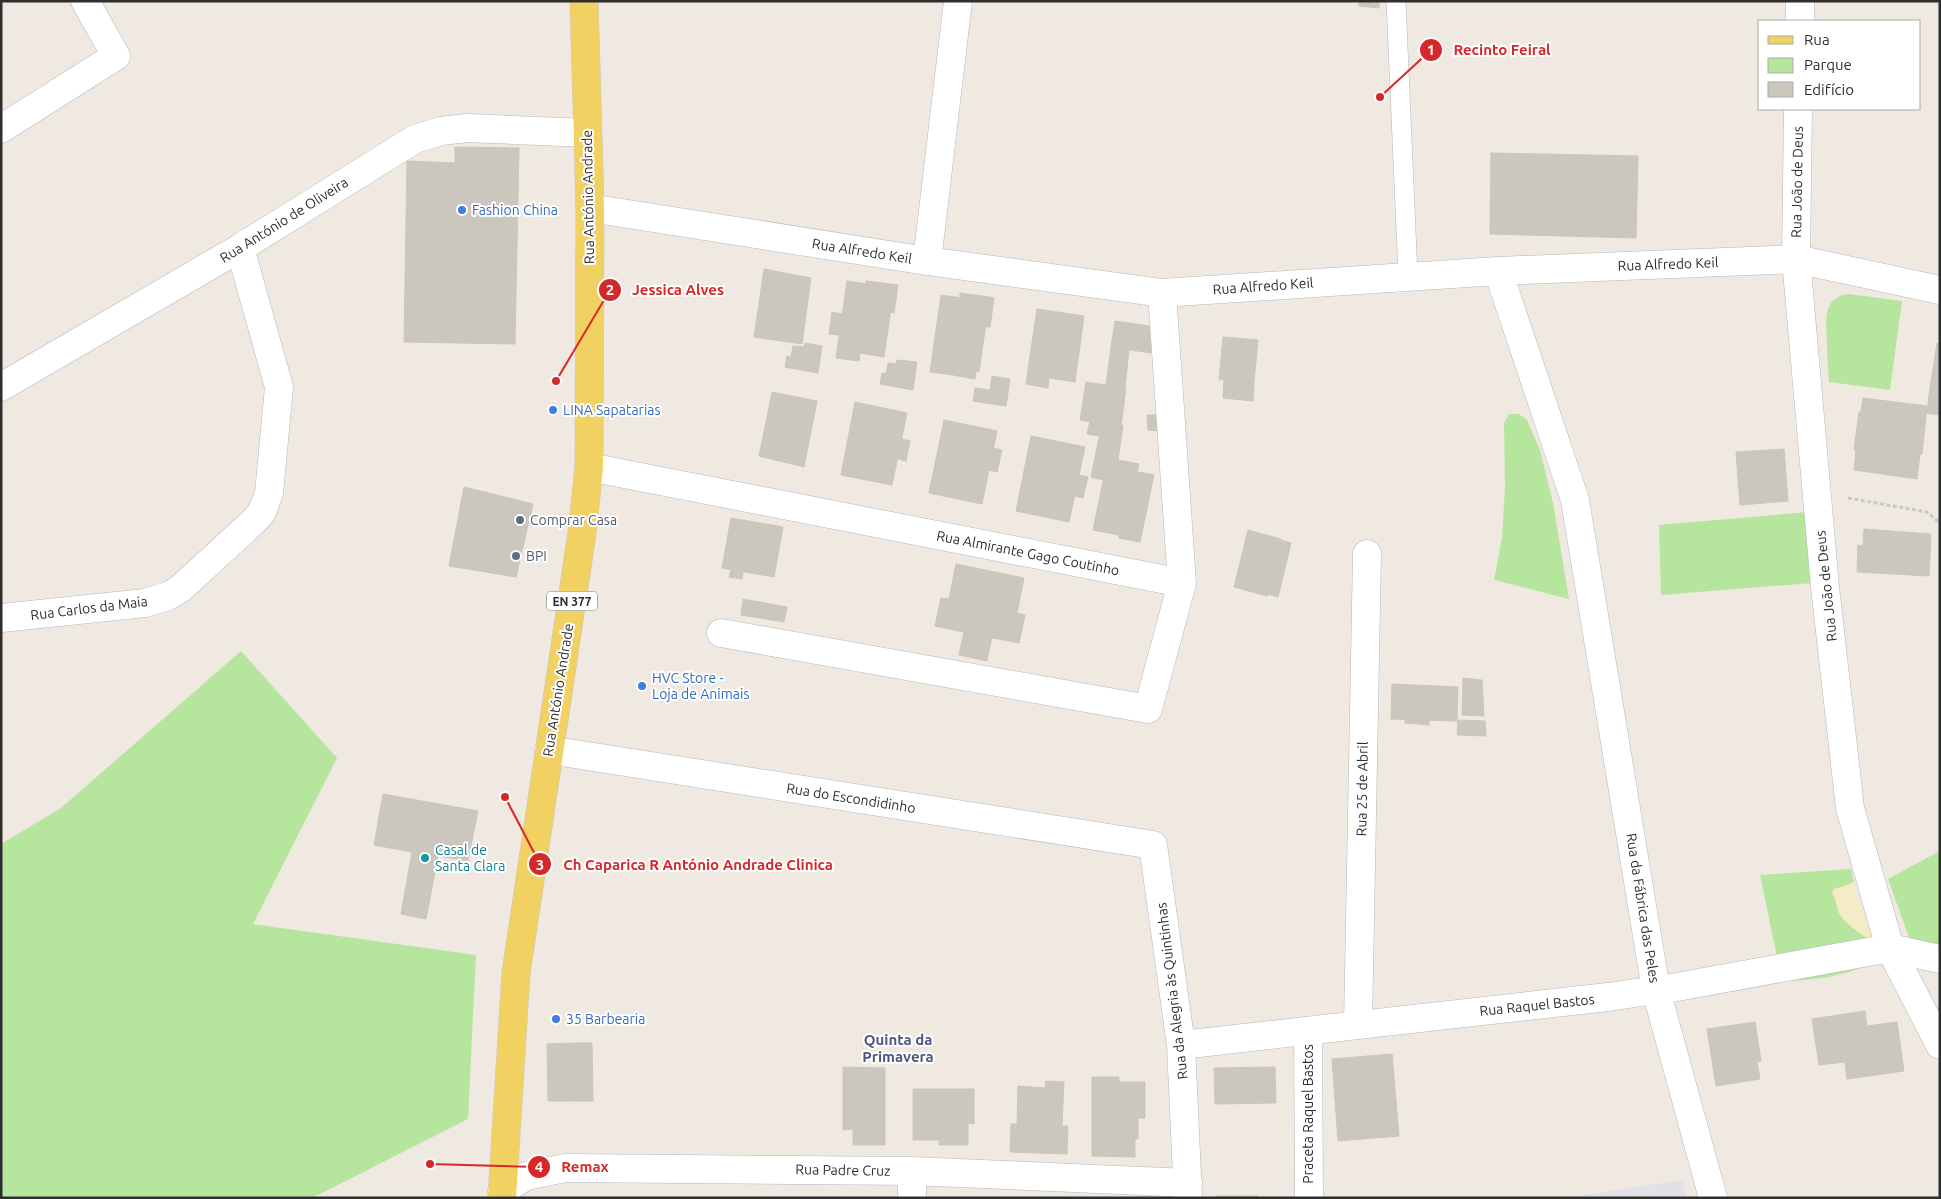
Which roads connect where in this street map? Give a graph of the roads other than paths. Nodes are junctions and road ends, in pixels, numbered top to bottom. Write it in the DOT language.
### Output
graph roads {
  1 [pos="85,1"];
  2 [pos="584,1"];
  3 [pos="958,1"];
  4 [pos="1396,1"];
  5 [pos="1800,1"];
  6 [pos="1800,20"];
  7 [pos="1798,110"];
  8 [pos="1,129"];
  9 [pos="587,133"];
  10 [pos="590,208"];
  11 [pos="240,248"];
  12 [pos="1796,259"];
  13 [pos="927,261"];
  14 [pos="1498,271"];
  15 [pos="1408,276"];
  16 [pos="1940,290"];
  17 [pos="1162,293"];
  18 [pos="1,388"];
  19 [pos="589,467"];
  20 [pos="1367,554"];
  21 [pos="1182,583"];
  22 [pos="1,618"];
  23 [pos="721,633"];
  24 [pos="549,750"];
  25 [pos="1153,845"];
  26 [pos="1890,948"];
  27 [pos="1940,959"];
  28 [pos="1656,990"];
  29 [pos="1358,1025"];
  30 [pos="1308,1031"];
  31 [pos="1181,1045"];
  32 [pos="1940,1045"];
  33 [pos="912,1171"];
  34 [pos="1188,1190"];
  35 [pos="502,1194"];
  36 [pos="912,1198"];
  37 [pos="1309,1198"];
  38 [pos="1713,1198"];
  1 -- 8 [label="street"];
  2 -- 9 [label="main road, Rua António Andrade / EN 377"];
  3 -- 13 [label="street"];
  4 -- 15 [label="lane"];
  5 -- 6 [label="street"];
  7 -- 12 [label="street, Rua João de Deus"];
  9 -- 10 [label="main road, Rua António Andrade / EN 377"];
  9 -- 11 [label="street, Rua António de Oliveira"];
  10 -- 13 [label="street, Rua Alfredo Keil"];
  10 -- 19 [label="main road, Rua António Andrade / EN 377"];
  11 -- 18 [label="street, Rua António de Oliveira"];
  11 -- 22 [label="street, Rua Carlos da Maia"];
  12 -- 14 [label="street, Rua Alfredo Keil"];
  12 -- 16 [label="street, Rua Alfredo Keil"];
  12 -- 26 [label="street, Rua João de Deus"];
  13 -- 17 [label="street, Rua Alfredo Keil"];
  14 -- 15 [label="street, Rua Alfredo Keil"];
  14 -- 28 [label="street, Rua da Fábrica das Peles"];
  15 -- 17 [label="street, Rua Alfredo Keil"];
  17 -- 21 [label="street"];
  19 -- 21 [label="street, Rua Almirante Gago Coutinho"];
  19 -- 24 [label="main road, Rua António Andrade / EN 377"];
  20 -- 29 [label="street, Rua 25 de Abril"];
  21 -- 23 [label="street"];
  24 -- 25 [label="street, Rua do Escondidinho"];
  24 -- 35 [label="main road, Rua António Andrade / EN 377"];
  25 -- 31 [label="street, Rua da Alegria às Quintinhas"];
  26 -- 27 [label="street"];
  26 -- 28 [label="street, Rua Raquel Bastos"];
  26 -- 32 [label="street, Rua João de Deus"];
  28 -- 29 [label="street, Rua Raquel Bastos"];
  28 -- 38 [label="street, Rua da Fábrica das Peles"];
  29 -- 30 [label="street, Rua Raquel Bastos"];
  30 -- 31 [label="street, Rua Raquel Bastos"];
  30 -- 37 [label="street, Praceta Raquel Bastos"];
  31 -- 34 [label="street, Rua da Alegria às Quintinhas"];
  33 -- 34 [label="street, Rua Padre Cruz"];
  33 -- 35 [label="street, Rua Padre Cruz"];
  33 -- 36 [label="street"];
}
